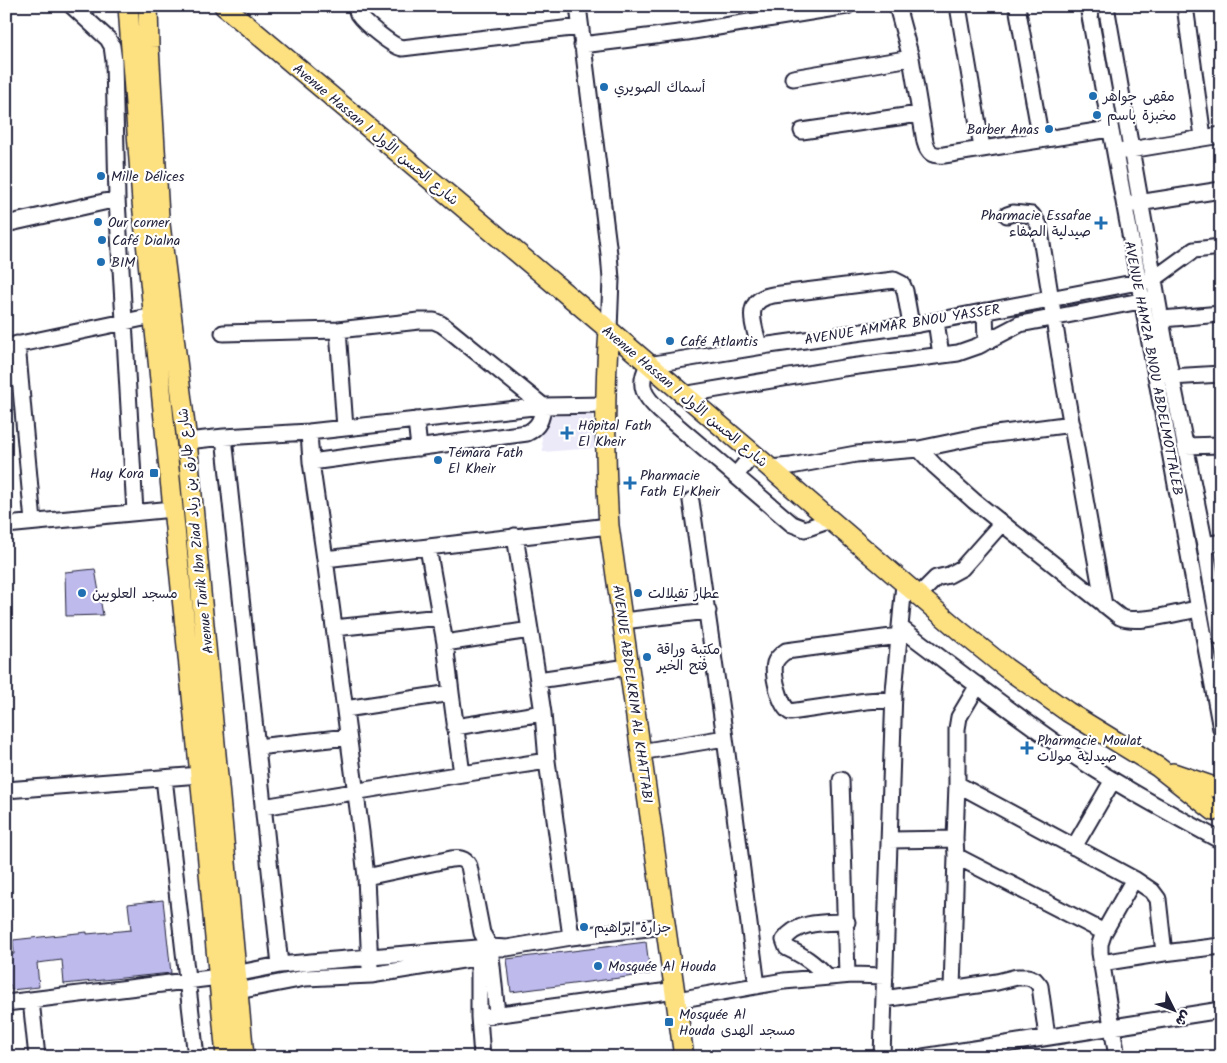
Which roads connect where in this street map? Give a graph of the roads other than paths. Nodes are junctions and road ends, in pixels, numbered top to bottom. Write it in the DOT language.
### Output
graph roads {
  1 [pos="72,6"];
  2 [pos="128,6"];
  3 [pos="148,6"];
  4 [pos="224,6"];
  5 [pos="358,6"];
  6 [pos="578,6"];
  7 [pos="847,6"];
  8 [pos="897,6"];
  9 [pos="958,6"];
  10 [pos="1017,6"];
  11 [pos="1088,6"];
  12 [pos="1106,6"];
  13 [pos="1185,6"];
  14 [pos="580,27"];
  15 [pos="582,45"];
  16 [pos="910,58"];
  17 [pos="793,78"];
  18 [pos="919,114"];
  19 [pos="1110,129"];
  20 [pos="802,131"];
  21 [pos="1221,135"];
  22 [pos="1203,138"];
  23 [pos="1041,140"];
  24 [pos="982,148"];
  25 [pos="1132,150"];
  26 [pos="1114,152"];
  27 [pos="1221,190"];
  28 [pos="117,199"];
  29 [pos="1142,203"];
  30 [pos="1124,206"];
  31 [pos="1007,215"];
  32 [pos="6,224"];
  33 [pos="1221,247"];
  34 [pos="1154,279"];
  35 [pos="1138,282"];
  36 [pos="1158,298"];
  37 [pos="1051,299"];
  38 [pos="1142,301"];
  39 [pos="985,311"];
  40 [pos="1221,314"];
  41 [pos="153,316"];
  42 [pos="1054,317"];
  43 [pos="1162,319"];
  44 [pos="936,321"];
  45 [pos="123,322"];
  46 [pos="911,325"];
  47 [pos="338,330"];
  48 [pos="609,330"];
  49 [pos="223,333"];
  50 [pos="986,342"];
  51 [pos="12,346"];
  52 [pos="759,346"];
  53 [pos="941,355"];
  54 [pos="648,365"];
  55 [pos="1221,374"];
  56 [pos="1171,378"];
  57 [pos="682,395"];
  58 [pos="606,405"];
  59 [pos="543,406"];
  60 [pos="416,420"];
  61 [pos="1072,424"];
  62 [pos="345,428"];
  63 [pos="309,432"];
  64 [pos="224,437"];
  65 [pos="187,441"];
  66 [pos="1221,445"];
  67 [pos="1185,446"];
  68 [pos="419,448"];
  69 [pos="919,448"];
  70 [pos="754,454"];
  71 [pos="311,462"];
  72 [pos="770,468"];
  73 [pos="736,475"];
  74 [pos="691,501"];
  75 [pos="173,509"];
  76 [pos="135,512"];
  77 [pos="831,520"];
  78 [pos="33,522"];
  79 [pos="1001,524"];
  80 [pos="6,525"];
  81 [pos="609,526"];
  82 [pos="515,536"];
  83 [pos="1221,542"];
  84 [pos="1205,545"];
  85 [pos="428,548"];
  86 [pos="325,559"];
  87 [pos="904,584"];
  88 [pos="918,596"];
  89 [pos="1104,605"];
  90 [pos="1198,609"];
  91 [pos="708,611"];
  92 [pos="440,617"];
  93 [pos="623,621"];
  94 [pos="334,628"];
  95 [pos="1202,628"];
  96 [pos="1220,628"];
  97 [pos="530,630"];
  98 [pos="900,632"];
  99 [pos="445,642"];
  100 [pos="628,666"];
  101 [pos="538,680"];
  102 [pos="978,685"];
  103 [pos="451,693"];
  104 [pos="894,699"];
  105 [pos="345,709"];
  106 [pos="544,713"];
  107 [pos="1220,722"];
  108 [pos="455,727"];
  109 [pos="348,736"];
  110 [pos="725,738"];
  111 [pos="257,748"];
  112 [pos="640,752"];
  113 [pos="547,761"];
  114 [pos="1158,768"];
  115 [pos="462,774"];
  116 [pos="200,775"];
  117 [pos="164,778"];
  118 [pos="841,780"];
  119 [pos="1113,780"];
  120 [pos="957,784"];
  121 [pos="1220,789"];
  122 [pos="6,790"];
  123 [pos="356,792"];
  124 [pos="263,807"];
  125 [pos="1217,814"];
  126 [pos="955,839"];
  127 [pos="889,840"];
  128 [pos="1221,841"];
  129 [pos="1074,846"];
  130 [pos="956,856"];
  131 [pos="366,877"];
  132 [pos="1134,879"];
  133 [pos="847,922"];
  134 [pos="665,926"];
  135 [pos="1104,932"];
  136 [pos="571,937"];
  137 [pos="1221,946"];
  138 [pos="485,952"];
  139 [pos="1164,953"];
  140 [pos="369,958"];
  141 [pos="1101,963"];
  142 [pos="280,965"];
  143 [pos="371,975"];
  144 [pos="826,976"];
  145 [pos="848,976"];
  146 [pos="885,976"];
  147 [pos="187,981"];
  148 [pos="228,984"];
  149 [pos="757,986"];
  150 [pos="952,988"];
  151 [pos="676,995"];
  152 [pos="31,1000"];
  153 [pos="884,1000"];
  154 [pos="6,1003"];
  155 [pos="1221,1010"];
  156 [pos="497,1014"];
  157 [pos="479,1017"];
  158 [pos="1112,1028"];
  159 [pos="1047,1036"];
  160 [pos="974,1053"];
  161 [pos="37,1057"];
  162 [pos="196,1057"];
  163 [pos="226,1057"];
  164 [pos="244,1057"];
  165 [pos="482,1057"];
  166 [pos="684,1057"];
  167 [pos="882,1057"];
  168 [pos="924,1057"];
  169 [pos="1117,1057"];
  1 -- 28 [label="street"];
  2 -- 41 [label="main road, Avenue Tarik Ibn Ziad شارع طارق بن زياد"];
  3 -- 65 [label="main road, Avenue Tarik Ibn Ziad شارع طارق بن زياد"];
  4 -- 48 [label="main road, Avenue Hassan I شارع الحسن الأول"];
  5 -- 14 [label="street"];
  6 -- 14 [label="street"];
  7 -- 15 [label="street"];
  8 -- 16 [label="street"];
  9 -- 24 [label="street"];
  10 -- 23 [label="street"];
  11 -- 19 [label="street, AVENUE HAMZA BNOU ABDELMOTTALEB"];
  12 -- 25 [label="street"];
  13 -- 22 [label="street"];
  14 -- 15 [label="street"];
  15 -- 48 [label="street"];
  16 -- 17 [label="street"];
  16 -- 18 [label="street"];
  18 -- 20 [label="street"];
  18 -- 24 [label="street"];
  19 -- 23 [label="street"];
  19 -- 26 [label="street, AVENUE HAMZA BNOU ABDELMOTTALEB"];
  21 -- 22 [label="street"];
  22 -- 25 [label="street"];
  23 -- 24 [label="street"];
  25 -- 26 [label="street"];
  25 -- 29 [label="street"];
  26 -- 30 [label="street, AVENUE HAMZA BNOU ABDELMOTTALEB"];
  27 -- 29 [label="street"];
  28 -- 32 [label="street"];
  28 -- 45 [label="street"];
  29 -- 30 [label="street"];
  29 -- 34 [label="street"];
  30 -- 35 [label="street, AVENUE HAMZA BNOU ABDELMOTTALEB"];
  31 -- 37 [label="street"];
  33 -- 34 [label="street"];
  34 -- 35 [label="street, AVENUE AMMAR BNOU YASSER"];
  34 -- 36 [label="street"];
  35 -- 37 [label="street, AVENUE AMMAR BNOU YASSER"];
  35 -- 38 [label="street, AVENUE HAMZA BNOU ABDELMOTTALEB"];
  36 -- 38 [label="street"];
  36 -- 43 [label="street"];
  37 -- 39 [label="street, AVENUE AMMAR BNOU YASSER"];
  37 -- 42 [label="street"];
  38 -- 42 [label="street"];
  38 -- 90 [label="street, AVENUE HAMZA BNOU ABDELMOTTALEB"];
  39 -- 44 [label="street, AVENUE AMMAR BNOU YASSER"];
  39 -- 50 [label="street"];
  40 -- 43 [label="street"];
  41 -- 45 [label="street"];
  41 -- 75 [label="main road, Avenue Tarik Ibn Ziad شارع طارق بن زياد"];
  42 -- 50 [label="street"];
  42 -- 61 [label="street"];
  43 -- 56 [label="street"];
  44 -- 46 [label="street, AVENUE AMMAR BNOU YASSER"];
  44 -- 53 [label="street"];
  45 -- 51 [label="street"];
  45 -- 76 [label="street"];
  46 -- 52 [label="street, AVENUE AMMAR BNOU YASSER"];
  46 -- 52 [label="street"];
  47 -- 49 [label="street"];
  47 -- 59 [label="street"];
  47 -- 62 [label="street"];
  48 -- 54 [label="main road, Avenue Hassan I شارع الحسن الأول"];
  48 -- 58 [label="main road, AVENUE ABDELKRIM AL KHATTABI"];
  50 -- 53 [label="street"];
  51 -- 78 [label="street"];
  52 -- 54 [label="street, AVENUE AMMAR BNOU YASSER"];
  53 -- 57 [label="street"];
  54 -- 57 [label="main road, Avenue Hassan I شارع الحسن الأول"];
  54 -- 73 [label="street"];
  55 -- 56 [label="street"];
  56 -- 67 [label="street"];
  57 -- 70 [label="main road, Avenue Hassan I شارع الحسن الأول"];
  58 -- 59 [label="street"];
  58 -- 81 [label="main road, AVENUE ABDELKRIM AL KHATTABI"];
  59 -- 60 [label="street"];
  59 -- 68 [label="street"];
  60 -- 62 [label="street"];
  60 -- 68 [label="street"];
  61 -- 69 [label="street"];
  61 -- 89 [label="street"];
  62 -- 63 [label="street"];
  63 -- 64 [label="street"];
  63 -- 71 [label="street"];
  64 -- 65 [label="street"];
  64 -- 111 [label="street"];
  65 -- 148 [label="main road, Avenue Tarik Ibn Ziad شارع طارق بن زياد"];
  66 -- 67 [label="street"];
  67 -- 84 [label="street"];
  68 -- 71 [label="street"];
  69 -- 72 [label="street"];
  69 -- 79 [label="street"];
  70 -- 72 [label="main road, Avenue Hassan I شارع الحسن الأول"];
  70 -- 73 [label="street"];
  71 -- 86 [label="street"];
  72 -- 77 [label="main road, Avenue Hassan I شارع الحسن الأول"];
  73 -- 77 [label="street"];
  74 -- 91 [label="street"];
  75 -- 76 [label="street"];
  75 -- 116 [label="main road, Avenue Tarik Ibn Ziad شارع طارق بن زياد"];
  76 -- 78 [label="street"];
  77 -- 87 [label="main road, Avenue Hassan I شارع الحسن الأول"];
  78 -- 80 [label="street"];
  79 -- 88 [label="street"];
  79 -- 89 [label="street"];
  81 -- 82 [label="street"];
  81 -- 93 [label="main road, AVENUE ABDELKRIM AL KHATTABI"];
  82 -- 85 [label="street"];
  82 -- 97 [label="street"];
  83 -- 84 [label="street"];
  84 -- 96 [label="street"];
  85 -- 86 [label="street"];
  85 -- 92 [label="street"];
  86 -- 94 [label="street"];
  87 -- 88 [label="main road, Avenue Hassan I شارع الحسن الأول"];
  87 -- 98 [label="street"];
  88 -- 114 [label="main road, Avenue Hassan I شارع الحسن الأول"];
  89 -- 90 [label="street"];
  90 -- 95 [label="street, AVENUE HAMZA BNOU ABDELMOTTALEB"];
  91 -- 93 [label="street"];
  91 -- 110 [label="street"];
  92 -- 94 [label="street"];
  92 -- 99 [label="street"];
  93 -- 100 [label="main road, AVENUE ABDELKRIM AL KHATTABI"];
  94 -- 105 [label="street"];
  95 -- 96 [label="street"];
  95 -- 107 [label="street, AVENUE HAMZA BNOU ABDELMOTTALEB"];
  97 -- 99 [label="street"];
  97 -- 101 [label="street"];
  98 -- 102 [label="street"];
  98 -- 104 [label="street"];
  98 -- 104 [label="street"];
  99 -- 103 [label="street"];
  100 -- 101 [label="street"];
  100 -- 112 [label="main road, AVENUE ABDELKRIM AL KHATTABI"];
  101 -- 106 [label="street"];
  102 -- 119 [label="street"];
  102 -- 120 [label="street"];
  103 -- 105 [label="street"];
  103 -- 108 [label="street"];
  104 -- 127 [label="street"];
  105 -- 109 [label="street"];
  106 -- 108 [label="street"];
  106 -- 113 [label="street"];
  108 -- 115 [label="street"];
  109 -- 111 [label="street"];
  109 -- 123 [label="street"];
  110 -- 112 [label="street"];
  110 -- 149 [label="street"];
  111 -- 124 [label="street"];
  112 -- 134 [label="main road, AVENUE ABDELKRIM AL KHATTABI"];
  113 -- 115 [label="street"];
  113 -- 136 [label="street"];
  114 -- 121 [label="main road, Avenue Hassan I شارع الحسن الأول"];
  114 -- 125 [label="main road, Avenue Hassan I شارع الحسن الأول"];
  115 -- 123 [label="street"];
  116 -- 117 [label="street"];
  116 -- 148 [label="main road, Avenue Tarik Ibn Ziad شارع طارق بن زياد"];
  117 -- 122 [label="street"];
  117 -- 147 [label="street"];
  118 -- 133 [label="street"];
  119 -- 128 [label="street"];
  119 -- 129 [label="street"];
  120 -- 126 [label="street"];
  120 -- 129 [label="street"];
  121 -- 125 [label="main road"];
  123 -- 124 [label="street"];
  123 -- 131 [label="street"];
  124 -- 142 [label="street"];
  126 -- 127 [label="street"];
  126 -- 130 [label="street"];
  127 -- 146 [label="street"];
  129 -- 132 [label="street"];
  130 -- 135 [label="street"];
  130 -- 150 [label="street"];
  131 -- 138 [label="street"];
  131 -- 140 [label="street"];
  132 -- 135 [label="street"];
  132 -- 139 [label="street"];
  133 -- 144 [label="street"];
  133 -- 145 [label="street"];
  134 -- 136 [label="street"];
  134 -- 151 [label="main road, AVENUE ABDELKRIM AL KHATTABI"];
  135 -- 141 [label="street"];
  136 -- 138 [label="street"];
  137 -- 139 [label="street"];
  138 -- 140 [label="street"];
  138 -- 143 [label="street"];
  138 -- 156 [label="street"];
  138 -- 157 [label="street"];
  139 -- 141 [label="street"];
  140 -- 142 [label="street"];
  140 -- 143 [label="street"];
  141 -- 158 [label="street"];
  142 -- 148 [label="street"];
  143 -- 148 [label="street"];
  144 -- 145 [label="street"];
  144 -- 149 [label="street"];
  145 -- 146 [label="street"];
  146 -- 153 [label="street"];
  147 -- 148 [label="street"];
  147 -- 152 [label="street"];
  147 -- 162 [label="street"];
  148 -- 163 [label="main road, Avenue Tarik Ibn Ziad شارع طارق بن زياد"];
  148 -- 164 [label="main road, Avenue Tarik Ibn Ziad شارع طارق بن زياد"];
  149 -- 151 [label="street"];
  150 -- 153 [label="street"];
  150 -- 159 [label="street"];
  151 -- 156 [label="street"];
  151 -- 166 [label="main road, AVENUE ABDELKRIM AL KHATTABI"];
  152 -- 154 [label="street"];
  152 -- 161 [label="street"];
  153 -- 167 [label="street"];
  155 -- 158 [label="street"];
  156 -- 157 [label="street"];
  157 -- 165 [label="street"];
  158 -- 159 [label="street"];
  158 -- 169 [label="street"];
  159 -- 160 [label="street"];
  160 -- 168 [label="street"];
}
